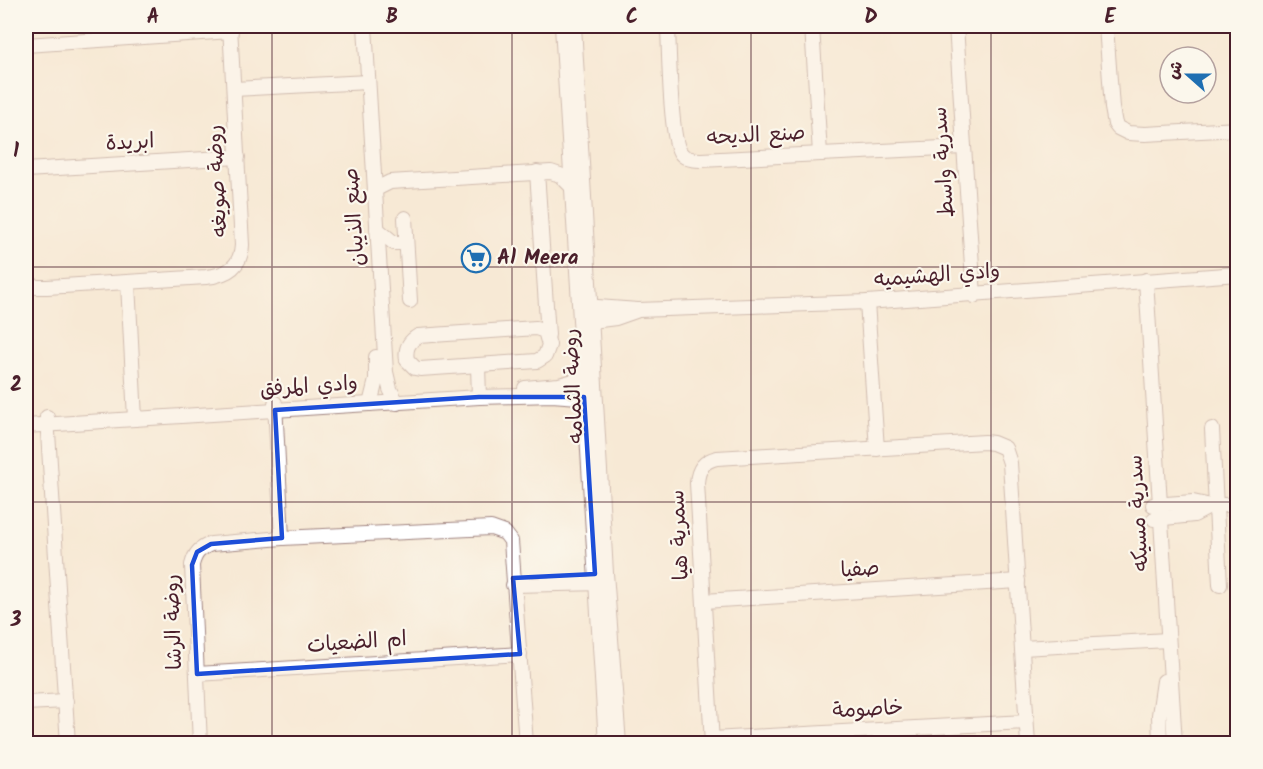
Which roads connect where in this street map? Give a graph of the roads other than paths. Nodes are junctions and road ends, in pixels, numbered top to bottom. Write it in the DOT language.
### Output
graph roads {
  1 [pos="356,26"];
  2 [pos="365,26"];
  3 [pos="562,26"];
  4 [pos="574,26"];
  5 [pos="668,26"];
  6 [pos="812,26"];
  7 [pos="956,26"];
  8 [pos="1106,26"];
  9 [pos="231,28"];
  10 [pos="26,45"];
  11 [pos="364,83"];
  12 [pos="234,89"];
  13 [pos="1238,129"];
  14 [pos="963,147"];
  15 [pos="820,154"];
  16 [pos="569,156"];
  17 [pos="238,157"];
  18 [pos="26,170"];
  19 [pos="544,172"];
  20 [pos="373,174"];
  21 [pos="390,182"];
  22 [pos="571,186"];
  23 [pos="374,193"];
  24 [pos="405,218"];
  25 [pos="377,229"];
  26 [pos="400,243"];
  27 [pos="379,262"];
  28 [pos="1238,274"];
  29 [pos="1143,280"];
  30 [pos="26,281"];
  31 [pos="128,283"];
  32 [pos="974,296"];
  33 [pos="410,301"];
  34 [pos="867,302"];
  35 [pos="585,306"];
  36 [pos="638,310"];
  37 [pos="586,322"];
  38 [pos="548,335"];
  39 [pos="478,366"];
  40 [pos="589,378"];
  41 [pos="479,393"];
  42 [pos="590,398"];
  43 [pos="371,400"];
  44 [pos="395,400"];
  45 [pos="275,406"];
  46 [pos="134,415"];
  47 [pos="26,418"];
  48 [pos="44,421"];
  49 [pos="26,426"];
  50 [pos="1212,429"];
  51 [pos="877,449"];
  52 [pos="1238,504"];
  53 [pos="1214,505"];
  54 [pos="1157,511"];
  55 [pos="282,538"];
  56 [pos="601,578"];
  57 [pos="1018,581"];
  58 [pos="513,582"];
  59 [pos="1220,585"];
  60 [pos="704,601"];
  61 [pos="1165,640"];
  62 [pos="1022,648"];
  63 [pos="520,654"];
  64 [pos="196,674"];
  65 [pos="62,701"];
  66 [pos="26,703"];
  67 [pos="1026,722"];
  68 [pos="712,741"];
  69 [pos="62,744"];
  70 [pos="69,744"];
  71 [pos="200,744"];
  72 [pos="526,744"];
  73 [pos="606,744"];
  74 [pos="619,744"];
  75 [pos="1028,744"];
  76 [pos="1160,744"];
  77 [pos="1174,744"];
  1 -- 11 [label="street, صنع الذيبان"];
  2 -- 11 [label="street, صنع الذيبان"];
  3 -- 16 [label="street, روضة الثمامه"];
  4 -- 35 [label="street, روضة الثمامه"];
  5 -- 15 [label="street, صنع الديحه"];
  6 -- 15 [label="street"];
  7 -- 14 [label="street, سدرية واسط"];
  8 -- 13 [label="street"];
  9 -- 10 [label="street"];
  9 -- 12 [label="street, روضة صويغه"];
  11 -- 12 [label="street"];
  11 -- 20 [label="street, صنع الذيبان"];
  11 -- 43 [label="street, صنع الذيبان"];
  12 -- 17 [label="street, روضة صويغه"];
  14 -- 15 [label="street, صنع الديحه"];
  14 -- 32 [label="street, سدرية واسط"];
  16 -- 19 [label="street"];
  16 -- 22 [label="street, روضة الثمامه"];
  17 -- 18 [label="street, ابريدة"];
  17 -- 31 [label="street, روضة صويغه"];
  19 -- 21 [label="street"];
  19 -- 22 [label="street"];
  19 -- 38 [label="street"];
  20 -- 21 [label="street"];
  20 -- 23 [label="street, صنع الذيبان"];
  21 -- 23 [label="street"];
  22 -- 35 [label="street, روضة الثمامه"];
  23 -- 25 [label="street, صنع الذيبان"];
  24 -- 26 [label="street"];
  25 -- 26 [label="street"];
  25 -- 27 [label="street, صنع الذيبان"];
  26 -- 27 [label="street"];
  26 -- 33 [label="street"];
  27 -- 44 [label="street, صنع الذيبان"];
  28 -- 29 [label="street, وادي الهشيميه"];
  29 -- 32 [label="street, وادي الهشيميه"];
  29 -- 54 [label="street, سدرية مسيكه"];
  30 -- 31 [label="street, روضة صويغه"];
  31 -- 46 [label="street"];
  32 -- 34 [label="street, وادي الهشيميه"];
  34 -- 36 [label="street, وادي الهشيميه"];
  34 -- 51 [label="street"];
  35 -- 36 [label="street, وادي الهشيميه"];
  35 -- 37 [label="street, روضة الثمامه"];
  36 -- 37 [label="street, وادي الهشيميه"];
  37 -- 40 [label="street, روضة الثمامه"];
  38 -- 39 [label="street"];
  38 -- 39 [label="street"];
  39 -- 41 [label="street"];
  40 -- 41 [label="street, وادي المرفق"];
  40 -- 42 [label="street, روضة الثمامه"];
  41 -- 42 [label="street, وادي المرفق"];
  41 -- 44 [label="street, وادي المرفق"];
  42 -- 56 [label="street, روضة الثمامه"];
  43 -- 44 [label="street, وادي المرفق"];
  43 -- 45 [label="street, وادي المرفق"];
  45 -- 46 [label="street, وادي المرفق"];
  45 -- 55 [label="street"];
  46 -- 48 [label="street, وادي المرفق"];
  47 -- 48 [label="street, وادي المرفق"];
  48 -- 49 [label="street, وادي المرفق"];
  48 -- 65 [label="street"];
  50 -- 53 [label="street"];
  51 -- 57 [label="street, سمرية هيا"];
  51 -- 60 [label="street, سمرية هيا"];
  52 -- 53 [label="street"];
  53 -- 54 [label="street"];
  53 -- 59 [label="street"];
  54 -- 61 [label="street, سدرية مسيكه"];
  55 -- 58 [label="street, روضة الرشا"];
  55 -- 64 [label="street, روضة الرشا"];
  56 -- 58 [label="street"];
  56 -- 73 [label="street, روضة الثمامه"];
  56 -- 74 [label="street, روضة الثمامه"];
  57 -- 60 [label="street, صفيا"];
  57 -- 62 [label="street, سمرية هيا"];
  58 -- 63 [label="street, روضة الرشا"];
  60 -- 68 [label="street, سمرية هيا"];
  61 -- 62 [label="street"];
  61 -- 76 [label="street, سدرية مسيكه"];
  61 -- 77 [label="street, سدرية مسيكه"];
  62 -- 67 [label="street, سمرية هيا"];
  63 -- 64 [label="street, ام الضعيات"];
  63 -- 72 [label="street, روضة الرشا"];
  64 -- 71 [label="street, روضة الرشا"];
  65 -- 66 [label="street"];
  65 -- 69 [label="street"];
  65 -- 70 [label="street"];
  67 -- 68 [label="street, خاصومة"];
  67 -- 75 [label="street, سمرية هيا"];
}
